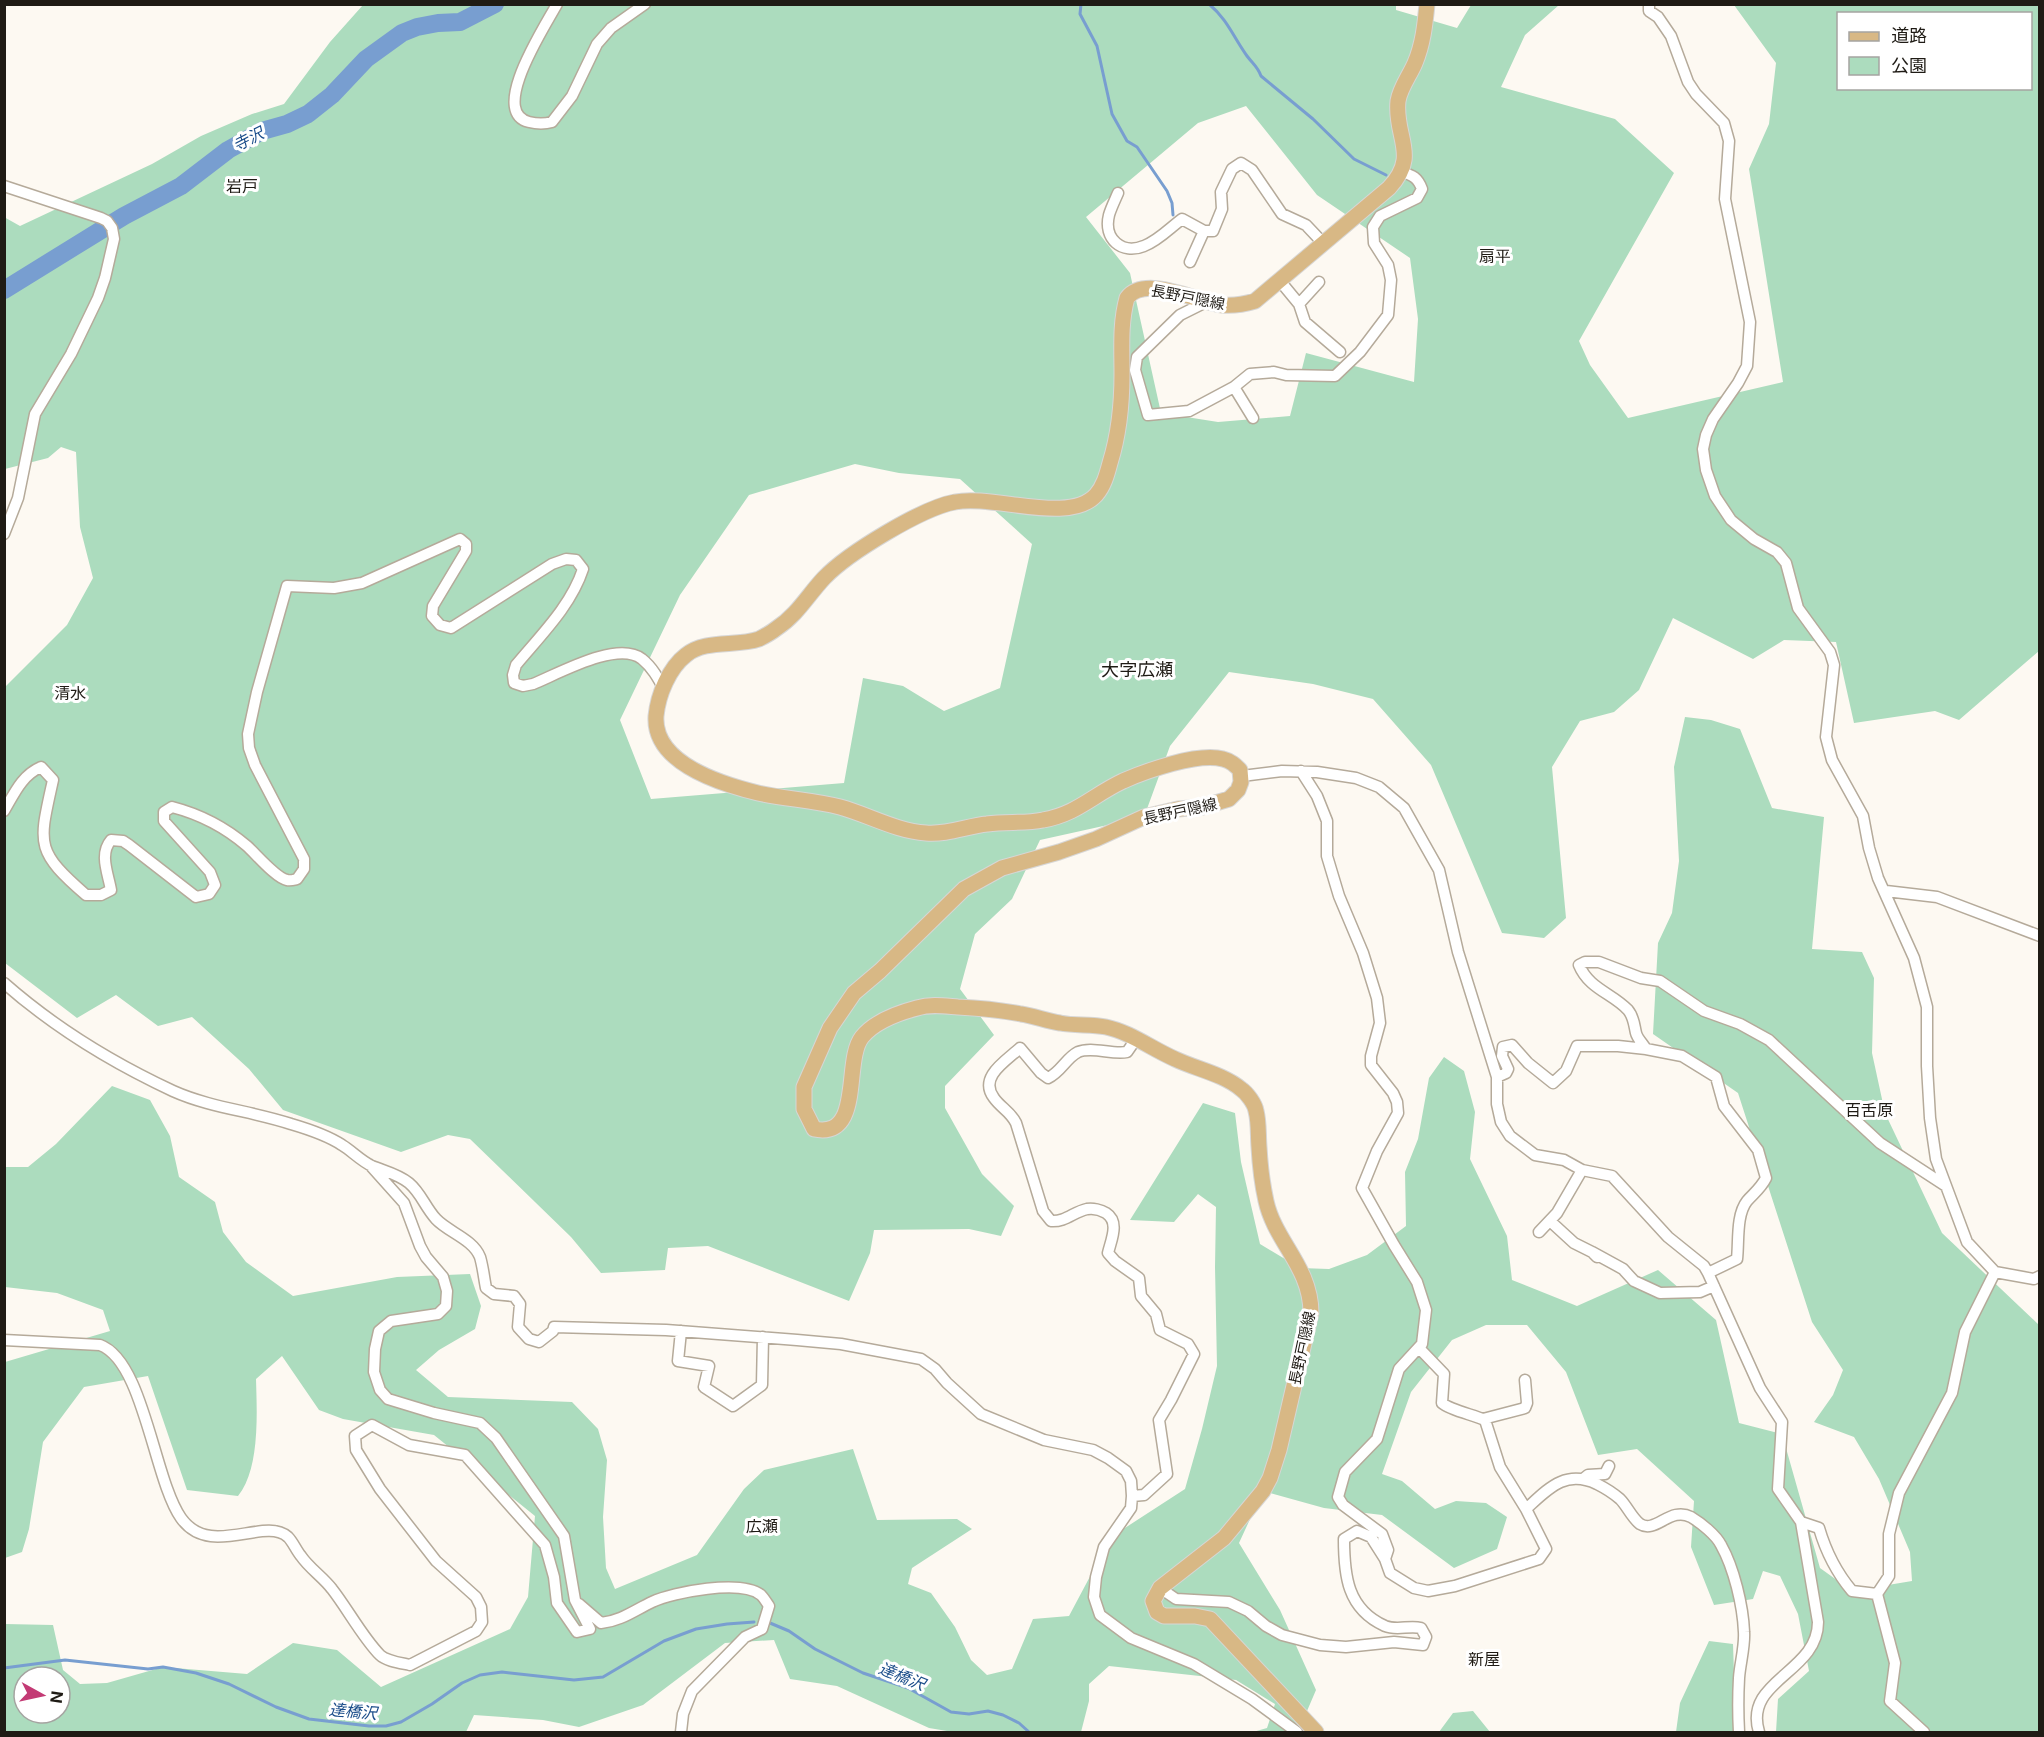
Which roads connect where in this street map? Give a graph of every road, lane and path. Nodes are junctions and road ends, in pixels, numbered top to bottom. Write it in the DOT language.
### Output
graph roads {
  1 [pos="557,4"];
  2 [pos="645,4"];
  3 [pos="1427,4"];
  4 [pos="1649,4"];
  5 [pos="1401,172"];
  6 [pos="4,186"];
  7 [pos="1118,193"];
  8 [pos="1204,231"];
  9 [pos="1323,243"];
  10 [pos="1190,262"];
  11 [pos="1280,281"];
  12 [pos="1319,282"];
  13 [pos="1206,302"];
  14 [pos="1299,304"];
  15 [pos="1340,352"];
  16 [pos="1234,387"];
  17 [pos="1254,418"];
  18 [pos="4,534"];
  19 [pos="664,688"];
  20 [pos="1301,771"];
  21 [pos="1242,776"];
  22 [pos="4,811"];
  23 [pos="1886,891"];
  24 [pos="2040,936"];
  25 [pos="4,983"];
  26 [pos="1136,1039"];
  27 [pos="1646,1049"];
  28 [pos="1497,1077"];
  29 [pos="370,1165"];
  30 [pos="1582,1170"];
  31 [pos="1946,1186"];
  32 [pos="1550,1221"];
  33 [pos="1539,1233"];
  34 [pos="1592,1252"];
  35 [pos="1602,1264"];
  36 [pos="1995,1272"];
  37 [pos="1708,1273"];
  38 [pos="2037,1278"];
  39 [pos="1714,1286"];
  40 [pos="2040,1290"];
  41 [pos="681,1331"];
  42 [pos="764,1337"];
  43 [pos="4,1340"];
  44 [pos="1419,1348"];
  45 [pos="1525,1380"];
  46 [pos="1483,1419"];
  47 [pos="1609,1466"];
  48 [pos="1582,1479"];
  49 [pos="1132,1496"];
  50 [pos="1526,1509"];
  51 [pos="1800,1522"];
  52 [pos="1385,1559"];
  53 [pos="1160,1588"];
  54 [pos="1877,1594"];
  55 [pos="575,1600"];
  56 [pos="681,1732"];
  57 [pos="1297,1732"];
  58 [pos="1317,1732"];
  59 [pos="1739,1732"];
  60 [pos="1759,1732"];
  61 [pos="1924,1732"];
  1 -- 2 [label="street"];
  3 -- 5 [label="main road"];
  4 -- 23 [label="street"];
  5 -- 9 [label="main road, 長野戸隠線"];
  5 -- 16 [label="street"];
  6 -- 18 [label="street"];
  7 -- 8 [label="street"];
  8 -- 9 [label="street"];
  8 -- 10 [label="street"];
  9 -- 11 [label="main road, 長野戸隠線"];
  11 -- 13 [label="main road, 長野戸隠線"];
  11 -- 14 [label="street"];
  12 -- 14 [label="street"];
  13 -- 16 [label="street"];
  13 -- 19 [label="main road, 長野戸隠線"];
  14 -- 15 [label="street"];
  16 -- 17 [label="street"];
  19 -- 21 [label="main road, 長野戸隠線"];
  19 -- 22 [label="street"];
  20 -- 21 [label="street"];
  20 -- 28 [label="street"];
  20 -- 44 [label="street"];
  21 -- 26 [label="main road, 長野戸隠線"];
  23 -- 24 [label="street"];
  23 -- 31 [label="street"];
  25 -- 29 [label="street"];
  26 -- 49 [label="street"];
  26 -- 53 [label="main road, 長野戸隠線"];
  27 -- 28 [label="street"];
  27 -- 31 [label="street"];
  27 -- 37 [label="street"];
  28 -- 30 [label="street"];
  29 -- 41 [label="street"];
  29 -- 55 [label="street"];
  30 -- 32 [label="street"];
  30 -- 37 [label="street"];
  31 -- 36 [label="street"];
  32 -- 33 [label="street"];
  32 -- 34 [label="street"];
  34 -- 35 [label="street"];
  34 -- 39 [label="street"];
  36 -- 38 [label="street"];
  36 -- 54 [label="street"];
  37 -- 39 [label="street"];
  38 -- 40 [label="street"];
  39 -- 51 [label="street"];
  41 -- 42 [label="street"];
  41 -- 42 [label="street"];
  42 -- 49 [label="street"];
  43 -- 55 [label="street"];
  44 -- 46 [label="street"];
  44 -- 52 [label="street"];
  45 -- 46 [label="street"];
  46 -- 50 [label="street"];
  47 -- 48 [label="street"];
  48 -- 50 [label="street"];
  48 -- 59 [label="street"];
  49 -- 57 [label="street"];
  50 -- 52 [label="street"];
  51 -- 54 [label="street"];
  51 -- 60 [label="street"];
  52 -- 53 [label="street"];
  53 -- 58 [label="main road"];
  54 -- 61 [label="street"];
  55 -- 56 [label="street"];
}
